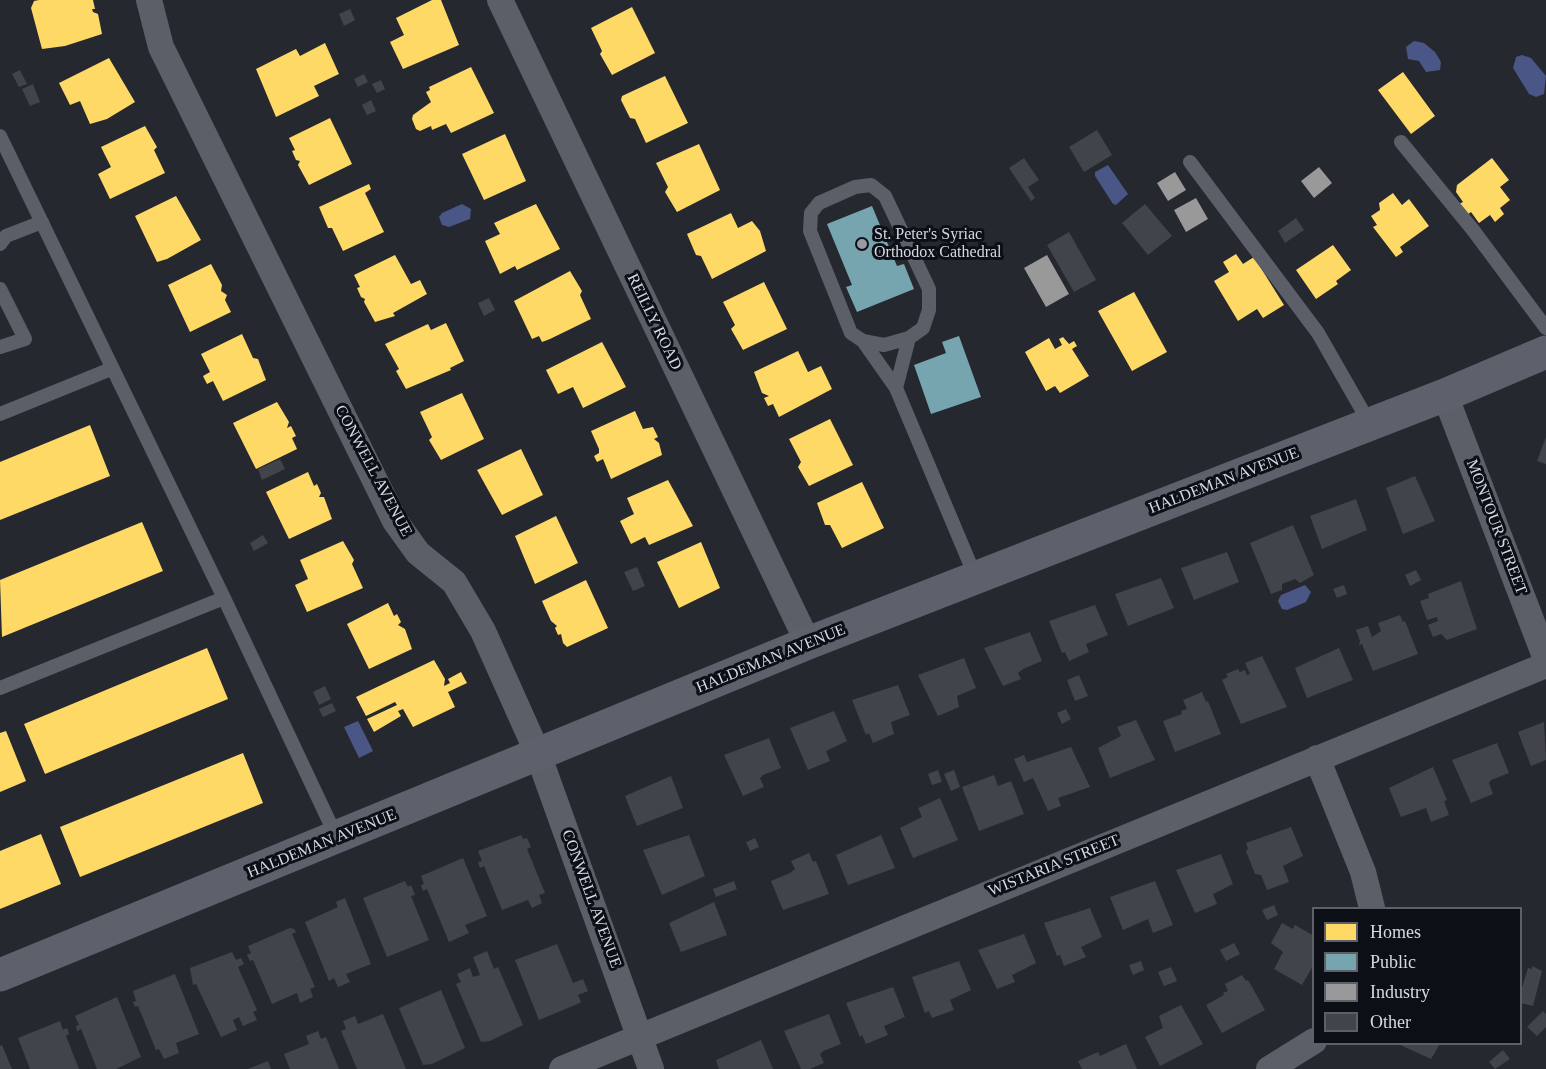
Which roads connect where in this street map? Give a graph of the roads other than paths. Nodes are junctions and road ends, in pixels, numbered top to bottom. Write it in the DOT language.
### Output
graph roads {
  1 [pos="149,0"];
  2 [pos="500,0"];
  3 [pos="0,136"];
  4 [pos="1401,142"];
  5 [pos="1190,162"];
  6 [pos="42,222"];
  7 [pos="0,244"];
  8 [pos="0,289"];
  9 [pos="1546,328"];
  10 [pos="909,338"];
  11 [pos="863,341"];
  12 [pos="0,347"];
  13 [pos="1546,352"];
  14 [pos="111,369"];
  15 [pos="896,388"];
  16 [pos="1445,395"];
  17 [pos="0,414"];
  18 [pos="1370,424"];
  19 [pos="976,578"];
  20 [pos="224,598"];
  21 [pos="808,643"];
  22 [pos="1546,659"];
  23 [pos="1546,665"];
  24 [pos="0,688"];
  25 [pos="538,754"];
  26 [pos="1317,758"];
  27 [pos="336,838"];
  28 [pos="1372,907"];
  29 [pos="0,975"];
  30 [pos="640,1036"];
  31 [pos="1312,1042"];
  32 [pos="562,1069"];
  33 [pos="651,1069"];
  34 [pos="1269,1069"];
  1 -- 25 [label="street, CONWELL AVENUE"];
  2 -- 21 [label="street, REILLY ROAD"];
  3 -- 6 [label="lane"];
  4 -- 9 [label="lane"];
  5 -- 18 [label="lane"];
  6 -- 7 [label="lane"];
  6 -- 14 [label="lane"];
  8 -- 12 [label="lane"];
  10 -- 11 [label="lane"];
  10 -- 11 [label="lane"];
  10 -- 15 [label="lane"];
  11 -- 15 [label="lane"];
  13 -- 16 [label="main road, HALDEMAN AVENUE"];
  14 -- 17 [label="lane"];
  14 -- 20 [label="lane"];
  15 -- 19 [label="lane"];
  16 -- 18 [label="main road, HALDEMAN AVENUE"];
  16 -- 22 [label="street, MONTOUR STREET"];
  18 -- 19 [label="main road, HALDEMAN AVENUE"];
  19 -- 21 [label="main road, HALDEMAN AVENUE"];
  20 -- 24 [label="lane"];
  20 -- 27 [label="lane"];
  21 -- 25 [label="main road, HALDEMAN AVENUE"];
  23 -- 26 [label="street, WISTARIA STREET"];
  25 -- 27 [label="main road, HALDEMAN AVENUE"];
  25 -- 30 [label="street, CONWELL AVENUE"];
  26 -- 28 [label="street"];
  26 -- 30 [label="street, WISTARIA STREET"];
  27 -- 29 [label="main road, HALDEMAN AVENUE"];
  30 -- 32 [label="street, WISTARIA STREET"];
  30 -- 33 [label="street, CONWELL AVENUE"];
  31 -- 34 [label="street"];
}
